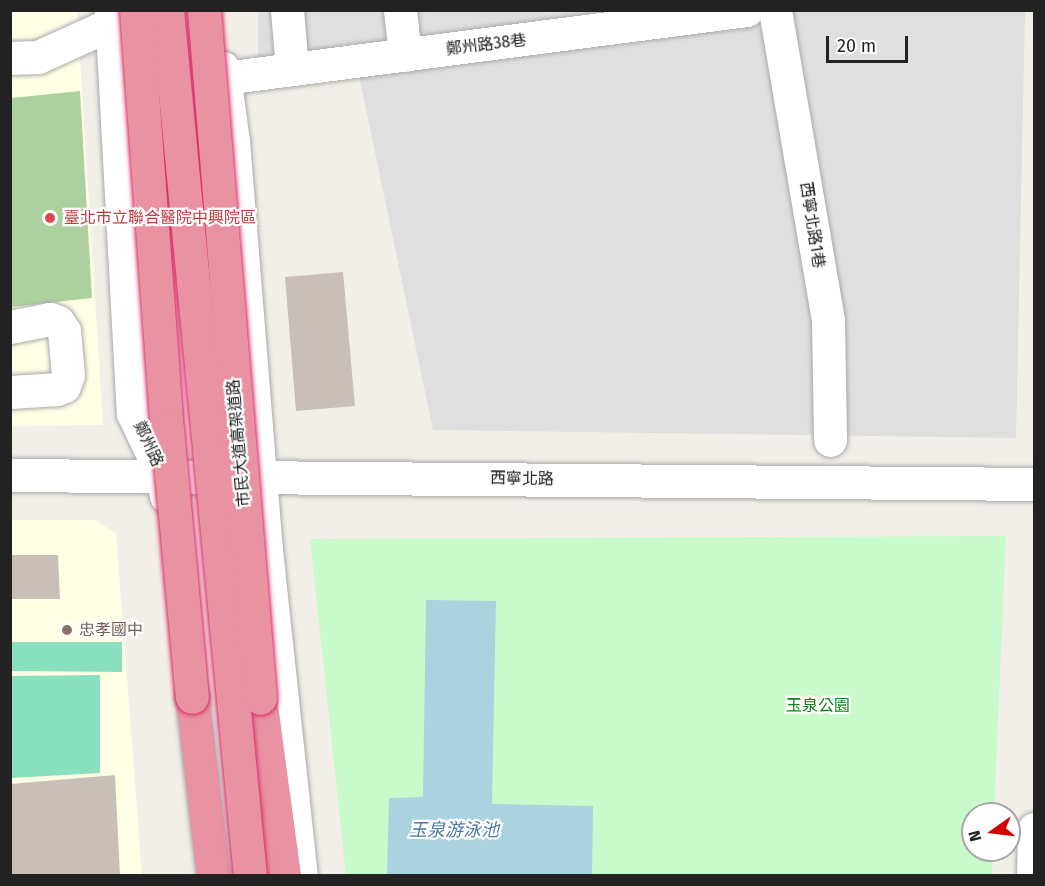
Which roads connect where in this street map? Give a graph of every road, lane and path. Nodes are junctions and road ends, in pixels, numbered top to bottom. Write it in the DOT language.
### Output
graph roads {
  1 [pos="167,10"];
  2 [pos="204,10"];
  3 [pos="218,10"];
  4 [pos="287,10"];
  5 [pos="400,10"];
  6 [pos="747,10"];
  7 [pos="775,10"];
  8 [pos="119,15"];
  9 [pos="405,55"];
  10 [pos="10,58"];
  11 [pos="292,68"];
  12 [pos="224,78"];
  13 [pos="233,141"];
  14 [pos="118,166"];
  15 [pos="10,327"];
  16 [pos="10,392"];
  17 [pos="830,441"];
  18 [pos="10,475"];
  19 [pos="261,476"];
  20 [pos="163,477"];
  21 [pos="1035,484"];
  22 [pos="1035,829"];
  23 [pos="203,876"];
  24 [pos="213,876"];
  25 [pos="250,876"];
  26 [pos="284,876"];
  27 [pos="301,876"];
  28 [pos="1033,876"];
  1 -- 25 [label="highway, bridge"];
  2 -- 26 [label="highway, 市民大道高架道路, bridge"];
  3 -- 12 [label="street"];
  4 -- 11 [label="street"];
  5 -- 9 [label="street"];
  6 -- 9 [label="street, 鄭州路38巷"];
  7 -- 17 [label="street, 西寧北路1巷"];
  8 -- 10 [label="street"];
  8 -- 14 [label="street, 鄭州路"];
  8 -- 24 [label="highway, bridge"];
  9 -- 11 [label="street, 鄭州路38巷"];
  11 -- 12 [label="street, 鄭州路38巷"];
  12 -- 13 [label="street"];
  13 -- 14 [label="street"];
  13 -- 19 [label="street"];
  14 -- 20 [label="street, 鄭州路"];
  15 -- 16 [label="street"];
  18 -- 20 [label="street, 西寧北路"];
  19 -- 20 [label="street, 西寧北路"];
  19 -- 21 [label="street, 西寧北路"];
  19 -- 27 [label="street"];
  20 -- 23 [label="street, 鄭州路"];
  22 -- 28 [label="street"];
}
